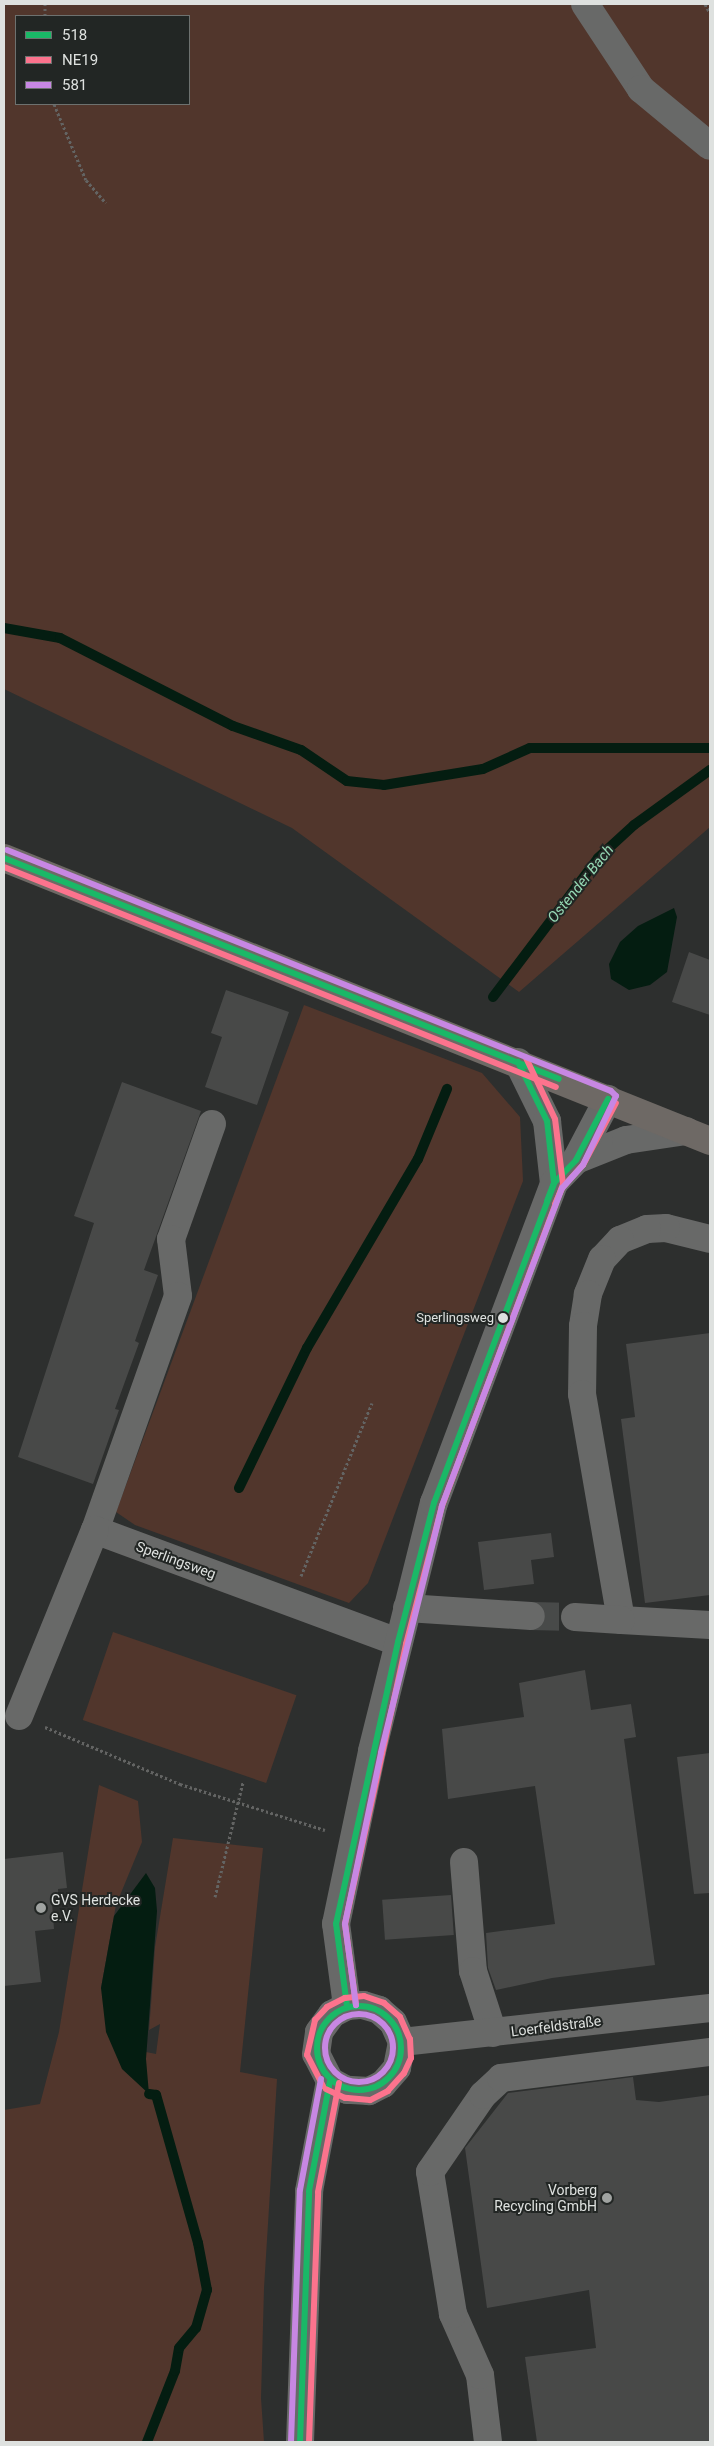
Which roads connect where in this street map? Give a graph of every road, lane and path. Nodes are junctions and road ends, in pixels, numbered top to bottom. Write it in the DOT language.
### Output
graph roads {
  1 [pos="585,4"];
  2 [pos="705,4"];
  3 [pos="710,14"];
  4 [pos="54,105"];
  5 [pos="710,146"];
  6 [pos="106,203"];
  7 [pos="4,858"];
  8 [pos="518,1062"];
  9 [pos="608,1099"];
  10 [pos="212,1124"];
  11 [pos="698,1136"];
  12 [pos="576,1160"];
  13 [pos="554,1184"];
  14 [pos="710,1239"];
  15 [pos="372,1403"];
  16 [pos="95,1530"];
  17 [pos="290,1602"];
  18 [pos="407,1608"];
  19 [pos="531,1616"];
  20 [pos="575,1617"];
  21 [pos="622,1620"];
  22 [pos="710,1625"];
  23 [pos="398,1642"];
  24 [pos="19,1716"];
  25 [pos="243,1782"];
  26 [pos="236,1804"];
  27 [pos="352,1838"];
  28 [pos="464,1862"];
  29 [pos="215,1897"];
  30 [pos="347,2006"];
  31 [pos="710,2008"];
  32 [pos="493,2034"];
  33 [pos="402,2042"];
  34 [pos="710,2052"];
  35 [pos="330,2082"];
  36 [pos="300,2442"];
  37 [pos="488,2442"];
  1 -- 5 [label="street"];
  2 -- 3 [label="path"];
  4 -- 6 [label="path"];
  7 -- 8 [label="main road"];
  8 -- 9 [label="main road"];
  8 -- 13 [label="street"];
  9 -- 11 [label="main road"];
  9 -- 12 [label="street"];
  10 -- 16 [label="street"];
  11 -- 12 [label="street"];
  12 -- 13 [label="street"];
  13 -- 18 [label="street"];
  14 -- 21 [label="street"];
  15 -- 17 [label="path"];
  16 -- 17 [label="street, Sperlingsweg"];
  16 -- 24 [label="street"];
  17 -- 23 [label="street, Sperlingsweg"];
  18 -- 19 [label="street"];
  18 -- 23 [label="street"];
  20 -- 21 [label="street"];
  21 -- 22 [label="street"];
  23 -- 27 [label="street"];
  24 -- 26 [label="path"];
  25 -- 26 [label="path"];
  26 -- 27 [label="path"];
  26 -- 29 [label="path"];
  27 -- 30 [label="street"];
  28 -- 32 [label="street"];
  30 -- 33 [label="street"];
  30 -- 35 [label="street"];
  31 -- 32 [label="street, Loerfeldstraße"];
  32 -- 33 [label="street, Loerfeldstraße"];
  33 -- 35 [label="street"];
  34 -- 37 [label="street"];
  35 -- 36 [label="street"];
}
